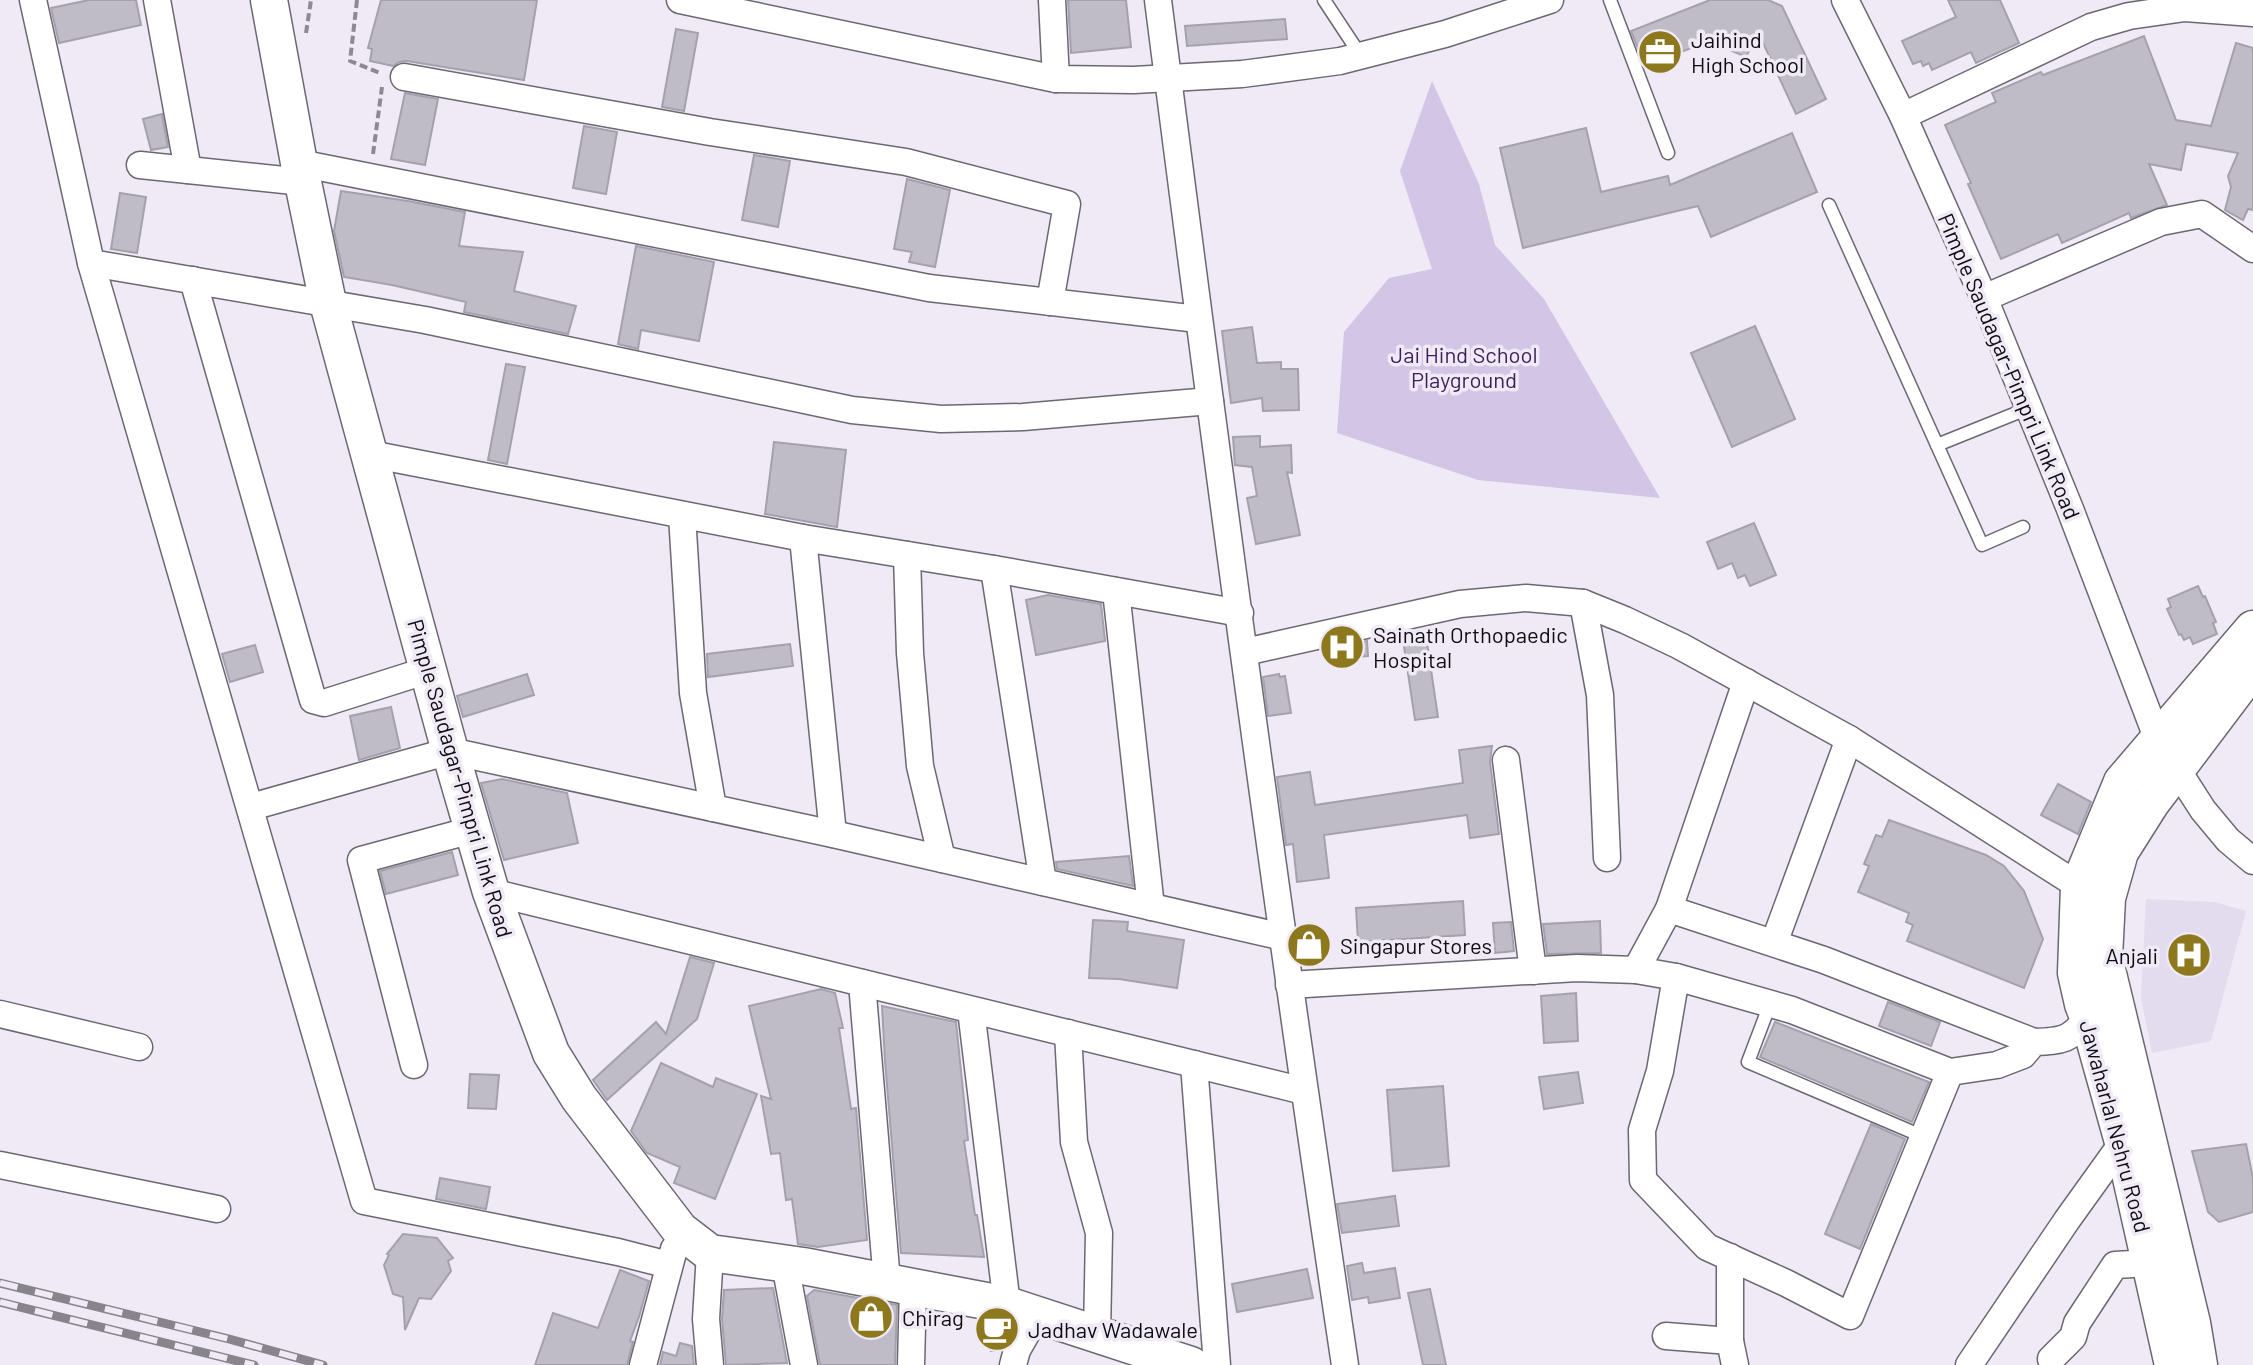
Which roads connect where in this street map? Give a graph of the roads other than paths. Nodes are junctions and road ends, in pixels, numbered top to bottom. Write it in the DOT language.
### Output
graph roads {
  1 [pos="33,0"];
  2 [pos="157,0"];
  3 [pos="269,0"];
  4 [pos="680,0"];
  5 [pos="1052,0"];
  6 [pos="1158,0"];
  7 [pos="1324,0"];
  8 [pos="1550,0"];
  9 [pos="1610,0"];
  10 [pos="1845,0"];
  11 [pos="2253,13"];
  12 [pos="1361,56"];
  13 [pos="404,77"];
  14 [pos="1168,78"];
  15 [pos="1056,79"];
  16 [pos="1903,116"];
  17 [pos="1668,153"];
  18 [pos="140,165"];
  19 [pos="188,170"];
  20 [pos="301,172"];
  21 [pos="1829,205"];
  22 [pos="2253,249"];
  23 [pos="91,263"];
  24 [pos="193,280"];
  25 [pos="1984,298"];
  26 [pos="1050,302"];
  27 [pos="328,303"];
  28 [pos="1198,319"];
  29 [pos="1210,401"];
  30 [pos="2029,408"];
  31 [pos="1937,445"];
  32 [pos="370,454"];
  33 [pos="682,515"];
  34 [pos="2023,527"];
  35 [pos="803,538"];
  36 [pos="907,555"];
  37 [pos="994,569"];
  38 [pos="1116,591"];
  39 [pos="1583,603"];
  40 [pos="1240,613"];
  41 [pos="2253,629"];
  42 [pos="1245,652"];
  43 [pos="2253,668"];
  44 [pos="428,670"];
  45 [pos="1746,682"];
  46 [pos="1849,739"];
  47 [pos="450,751"];
  48 [pos="2168,754"];
  49 [pos="1506,760"];
  50 [pos="251,807"];
  51 [pos="713,808"];
  52 [pos="472,830"];
  53 [pos="833,834"];
  54 [pos="1607,858"];
  55 [pos="942,859"];
  56 [pos="2253,861"];
  57 [pos="1043,882"];
  58 [pos="491,892"];
  59 [pos="2093,892"];
  60 [pos="1151,907"];
  61 [pos="1669,909"];
  62 [pos="1283,937"];
  63 [pos="1774,943"];
  64 [pos="1636,970"];
  65 [pos="1533,971"];
  66 [pos="1676,977"];
  67 [pos="862,983"];
  68 [pos="1289,985"];
  69 [pos="1770,1004"];
  70 [pos="971,1010"];
  71 [pos="0,1014"];
  72 [pos="2088,1017"];
  73 [pos="1068,1033"];
  74 [pos="2034,1042"];
  75 [pos="139,1047"];
  76 [pos="1194,1064"];
  77 [pos="414,1065"];
  78 [pos="1950,1072"];
  79 [pos="1304,1091"];
  80 [pos="1924,1137"];
  81 [pos="2123,1142"];
  82 [pos="0,1165"];
  83 [pos="217,1209"];
  84 [pos="680,1230"];
  85 [pos="710,1253"];
  86 [pos="1730,1257"];
  87 [pos="2151,1263"];
  88 [pos="785,1264"];
  89 [pos="669,1265"];
  90 [pos="900,1284"];
  91 [pos="1022,1310"];
  92 [pos="1097,1335"];
  93 [pos="1666,1336"];
  94 [pos="1732,1353"];
  95 [pos="1154,1359"];
  96 [pos="2051,1359"];
  97 [pos="643,1365"];
  98 [pos="710,1365"];
  99 [pos="804,1365"];
  100 [pos="911,1365"];
  101 [pos="1013,1365"];
  102 [pos="1191,1365"];
  103 [pos="1217,1365"];
  104 [pos="1345,1365"];
  105 [pos="1969,1365"];
  106 [pos="2173,1365"];
  107 [pos="2199,1365"];
  1 -- 23 [label="street"];
  2 -- 19 [label="street"];
  3 -- 20 [label="street, Pimple Saudagar-Pimpri Link Road"];
  4 -- 15 [label="street"];
  5 -- 15 [label="street"];
  6 -- 14 [label="street"];
  7 -- 12 [label="lane"];
  8 -- 12 [label="street"];
  9 -- 17 [label="lane"];
  10 -- 16 [label="street, Pimple Saudagar-Pimpri Link Road"];
  11 -- 16 [label="street"];
  12 -- 14 [label="street"];
  13 -- 26 [label="street"];
  14 -- 15 [label="street"];
  14 -- 28 [label="street"];
  16 -- 25 [label="street, Pimple Saudagar-Pimpri Link Road"];
  18 -- 19 [label="street"];
  19 -- 20 [label="street"];
  20 -- 26 [label="street"];
  20 -- 27 [label="street, Pimple Saudagar-Pimpri Link Road"];
  21 -- 31 [label="lane"];
  22 -- 25 [label="street"];
  23 -- 24 [label="street"];
  23 -- 50 [label="street"];
  24 -- 27 [label="street"];
  24 -- 44 [label="street"];
  25 -- 30 [label="street, Pimple Saudagar-Pimpri Link Road"];
  26 -- 28 [label="street"];
  27 -- 29 [label="street"];
  27 -- 32 [label="street, Pimple Saudagar-Pimpri Link Road"];
  28 -- 29 [label="street"];
  29 -- 40 [label="street"];
  30 -- 31 [label="lane"];
  30 -- 48 [label="street, Pimple Saudagar-Pimpri Link Road"];
  31 -- 34 [label="lane"];
  32 -- 33 [label="street"];
  32 -- 44 [label="street, Pimple Saudagar-Pimpri Link Road"];
  33 -- 35 [label="street"];
  33 -- 51 [label="street"];
  35 -- 36 [label="street"];
  35 -- 53 [label="street"];
  36 -- 37 [label="street"];
  36 -- 55 [label="street"];
  37 -- 38 [label="street"];
  37 -- 57 [label="street"];
  38 -- 40 [label="street"];
  38 -- 60 [label="street"];
  39 -- 42 [label="street"];
  39 -- 45 [label="street"];
  39 -- 54 [label="street"];
  40 -- 42 [label="street"];
  41 -- 48 [label="street"];
  42 -- 62 [label="street"];
  43 -- 48 [label="street"];
  44 -- 47 [label="street, Pimple Saudagar-Pimpri Link Road"];
  45 -- 46 [label="street"];
  45 -- 61 [label="street"];
  46 -- 59 [label="street"];
  46 -- 63 [label="street"];
  47 -- 50 [label="street"];
  47 -- 51 [label="street"];
  47 -- 52 [label="street, Pimple Saudagar-Pimpri Link Road"];
  48 -- 56 [label="street, Pimple Saudagar-Pimpri Link Road"];
  48 -- 59 [label="street"];
  49 -- 65 [label="street"];
  50 -- 89 [label="street"];
  51 -- 53 [label="street"];
  52 -- 58 [label="street, Pimple Saudagar-Pimpri Link Road"];
  52 -- 77 [label="street"];
  53 -- 55 [label="street"];
  55 -- 57 [label="street"];
  57 -- 60 [label="street"];
  58 -- 67 [label="street"];
  58 -- 84 [label="street, Pimple Saudagar-Pimpri Link Road"];
  59 -- 72 [label="street, Jawaharlal Nehru Road"];
  59 -- 107 [label="street"];
  60 -- 62 [label="street"];
  61 -- 63 [label="street"];
  61 -- 64 [label="street"];
  62 -- 68 [label="street"];
  63 -- 74 [label="street"];
  64 -- 65 [label="street"];
  64 -- 66 [label="street"];
  65 -- 68 [label="street"];
  66 -- 69 [label="street"];
  66 -- 86 [label="street"];
  67 -- 70 [label="street"];
  67 -- 90 [label="street"];
  68 -- 79 [label="street"];
  69 -- 78 [label="street"];
  69 -- 80 [label="lane"];
  70 -- 73 [label="street"];
  70 -- 91 [label="street"];
  71 -- 75 [label="street"];
  72 -- 74 [label="street"];
  72 -- 81 [label="street, Jawaharlal Nehru Road"];
  73 -- 76 [label="street"];
  73 -- 92 [label="street"];
  74 -- 78 [label="street"];
  76 -- 79 [label="street"];
  76 -- 103 [label="street"];
  78 -- 80 [label="street"];
  79 -- 104 [label="street"];
  80 -- 86 [label="street"];
  81 -- 87 [label="street, Jawaharlal Nehru Road"];
  81 -- 105 [label="street"];
  82 -- 83 [label="street"];
  84 -- 85 [label="street, Pimple Saudagar-Pimpri Link Road"];
  84 -- 89 [label="street"];
  85 -- 88 [label="street, Pimple Saudagar-Pimpri Link Road"];
  85 -- 98 [label="street"];
  86 -- 94 [label="street"];
  87 -- 96 [label="street"];
  87 -- 106 [label="street, Jawaharlal Nehru Road"];
  88 -- 90 [label="street, Pimple Saudagar-Pimpri Link Road"];
  88 -- 99 [label="street"];
  89 -- 97 [label="street"];
  90 -- 91 [label="street, Pimple Saudagar-Pimpri Link Road"];
  90 -- 100 [label="street"];
  91 -- 92 [label="street, Pimple Saudagar-Pimpri Link Road"];
  91 -- 101 [label="street"];
  92 -- 95 [label="street, Pimple Saudagar-Pimpri Link Road"];
  93 -- 94 [label="street"];
  95 -- 102 [label="street, Pimple Saudagar-Pimpri Link Road"];
}
